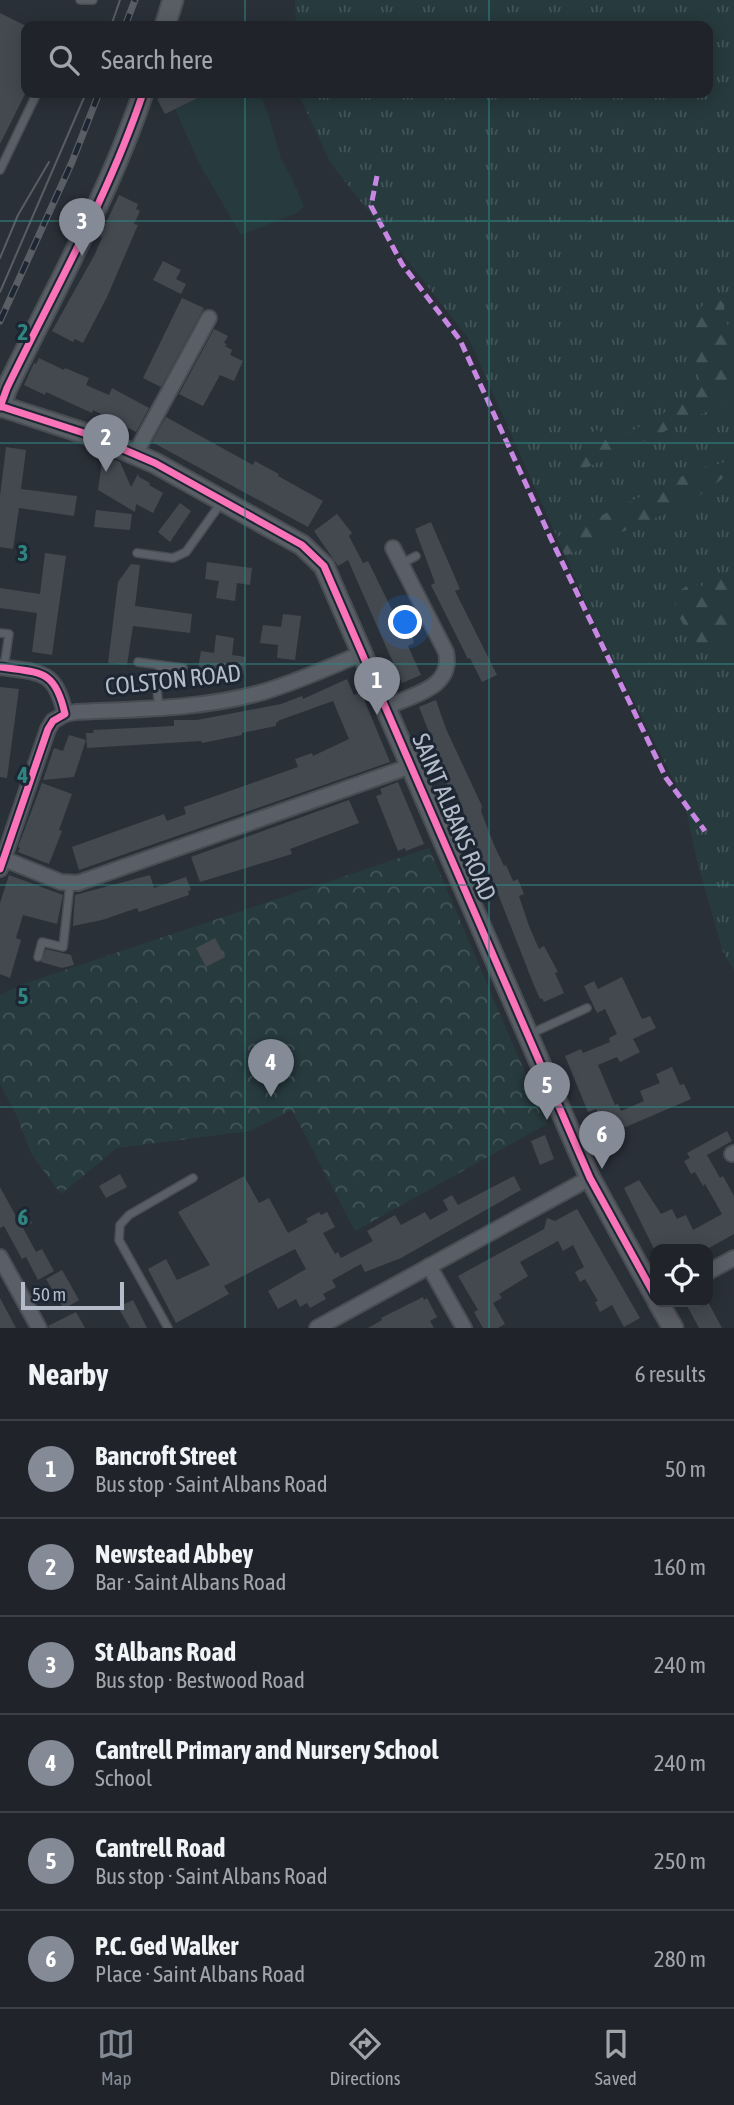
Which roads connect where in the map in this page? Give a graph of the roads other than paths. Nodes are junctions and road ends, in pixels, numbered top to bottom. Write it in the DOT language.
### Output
graph roads {
  1 [pos="80,0"];
  2 [pos="93,0"];
  3 [pos="173,0"];
  4 [pos="167,21"];
  5 [pos="35,98"];
  6 [pos="141,98"];
  7 [pos="0,170"];
  8 [pos="209,318"];
  9 [pos="0,407"];
  10 [pos="135,454"];
  11 [pos="223,500"];
  12 [pos="393,548"];
  13 [pos="136,553"];
  14 [pos="415,556"];
  15 [pos="401,564"];
  16 [pos="0,633"];
  17 [pos="363,653"];
  18 [pos="138,662"];
  19 [pos="160,665"];
  20 [pos="2,668"];
  21 [pos="183,668"];
  22 [pos="159,707"];
  23 [pos="386,707"];
  24 [pos="65,714"];
  25 [pos="411,766"];
  26 [pos="2,864"];
  27 [pos="70,884"];
  28 [pos="38,957"];
  29 [pos="587,1008"];
  30 [pos="527,1036"];
  31 [pos="193,1178"];
  32 [pos="590,1178"];
  33 [pos="0,1257"];
  34 [pos="734,1258"];
  35 [pos="429,1266"];
  36 [pos="713,1269"];
  37 [pos="650,1287"];
  38 [pos="661,1307"];
  39 [pos="39,1328"];
  40 [pos="168,1328"];
  41 [pos="317,1328"];
  42 [pos="464,1328"];
  43 [pos="673,1328"];
  1 -- 2 [label="lane"];
  3 -- 4 [label="street"];
  5 -- 7 [label="lane"];
  6 -- 9 [label="street"];
  8 -- 10 [label="street"];
  9 -- 10 [label="street, SAINT ALBANS ROAD"];
  10 -- 11 [label="street, SAINT ALBANS ROAD"];
  11 -- 13 [label="lane"];
  11 -- 17 [label="street, SAINT ALBANS ROAD"];
  12 -- 15 [label="street"];
  14 -- 15 [label="lane"];
  15 -- 23 [label="street"];
  16 -- 20 [label="lane"];
  17 -- 22 [label="street, COLSTON ROAD"];
  17 -- 23 [label="street, SAINT ALBANS ROAD"];
  18 -- 19 [label="lane"];
  19 -- 21 [label="lane"];
  19 -- 22 [label="lane"];
  20 -- 24 [label="street"];
  22 -- 24 [label="street, COLSTON ROAD"];
  23 -- 25 [label="street, SAINT ALBANS ROAD"];
  24 -- 26 [label="street"];
  25 -- 27 [label="street"];
  25 -- 30 [label="street, SAINT ALBANS ROAD"];
  26 -- 27 [label="street"];
  27 -- 28 [label="lane"];
  29 -- 30 [label="lane"];
  30 -- 32 [label="street, SAINT ALBANS ROAD"];
  31 -- 40 [label="lane"];
  32 -- 35 [label="street"];
  32 -- 37 [label="street, SAINT ALBANS ROAD"];
  33 -- 39 [label="street"];
  34 -- 36 [label="street"];
  35 -- 41 [label="street"];
  35 -- 42 [label="street"];
  38 -- 43 [label="street"];
}
